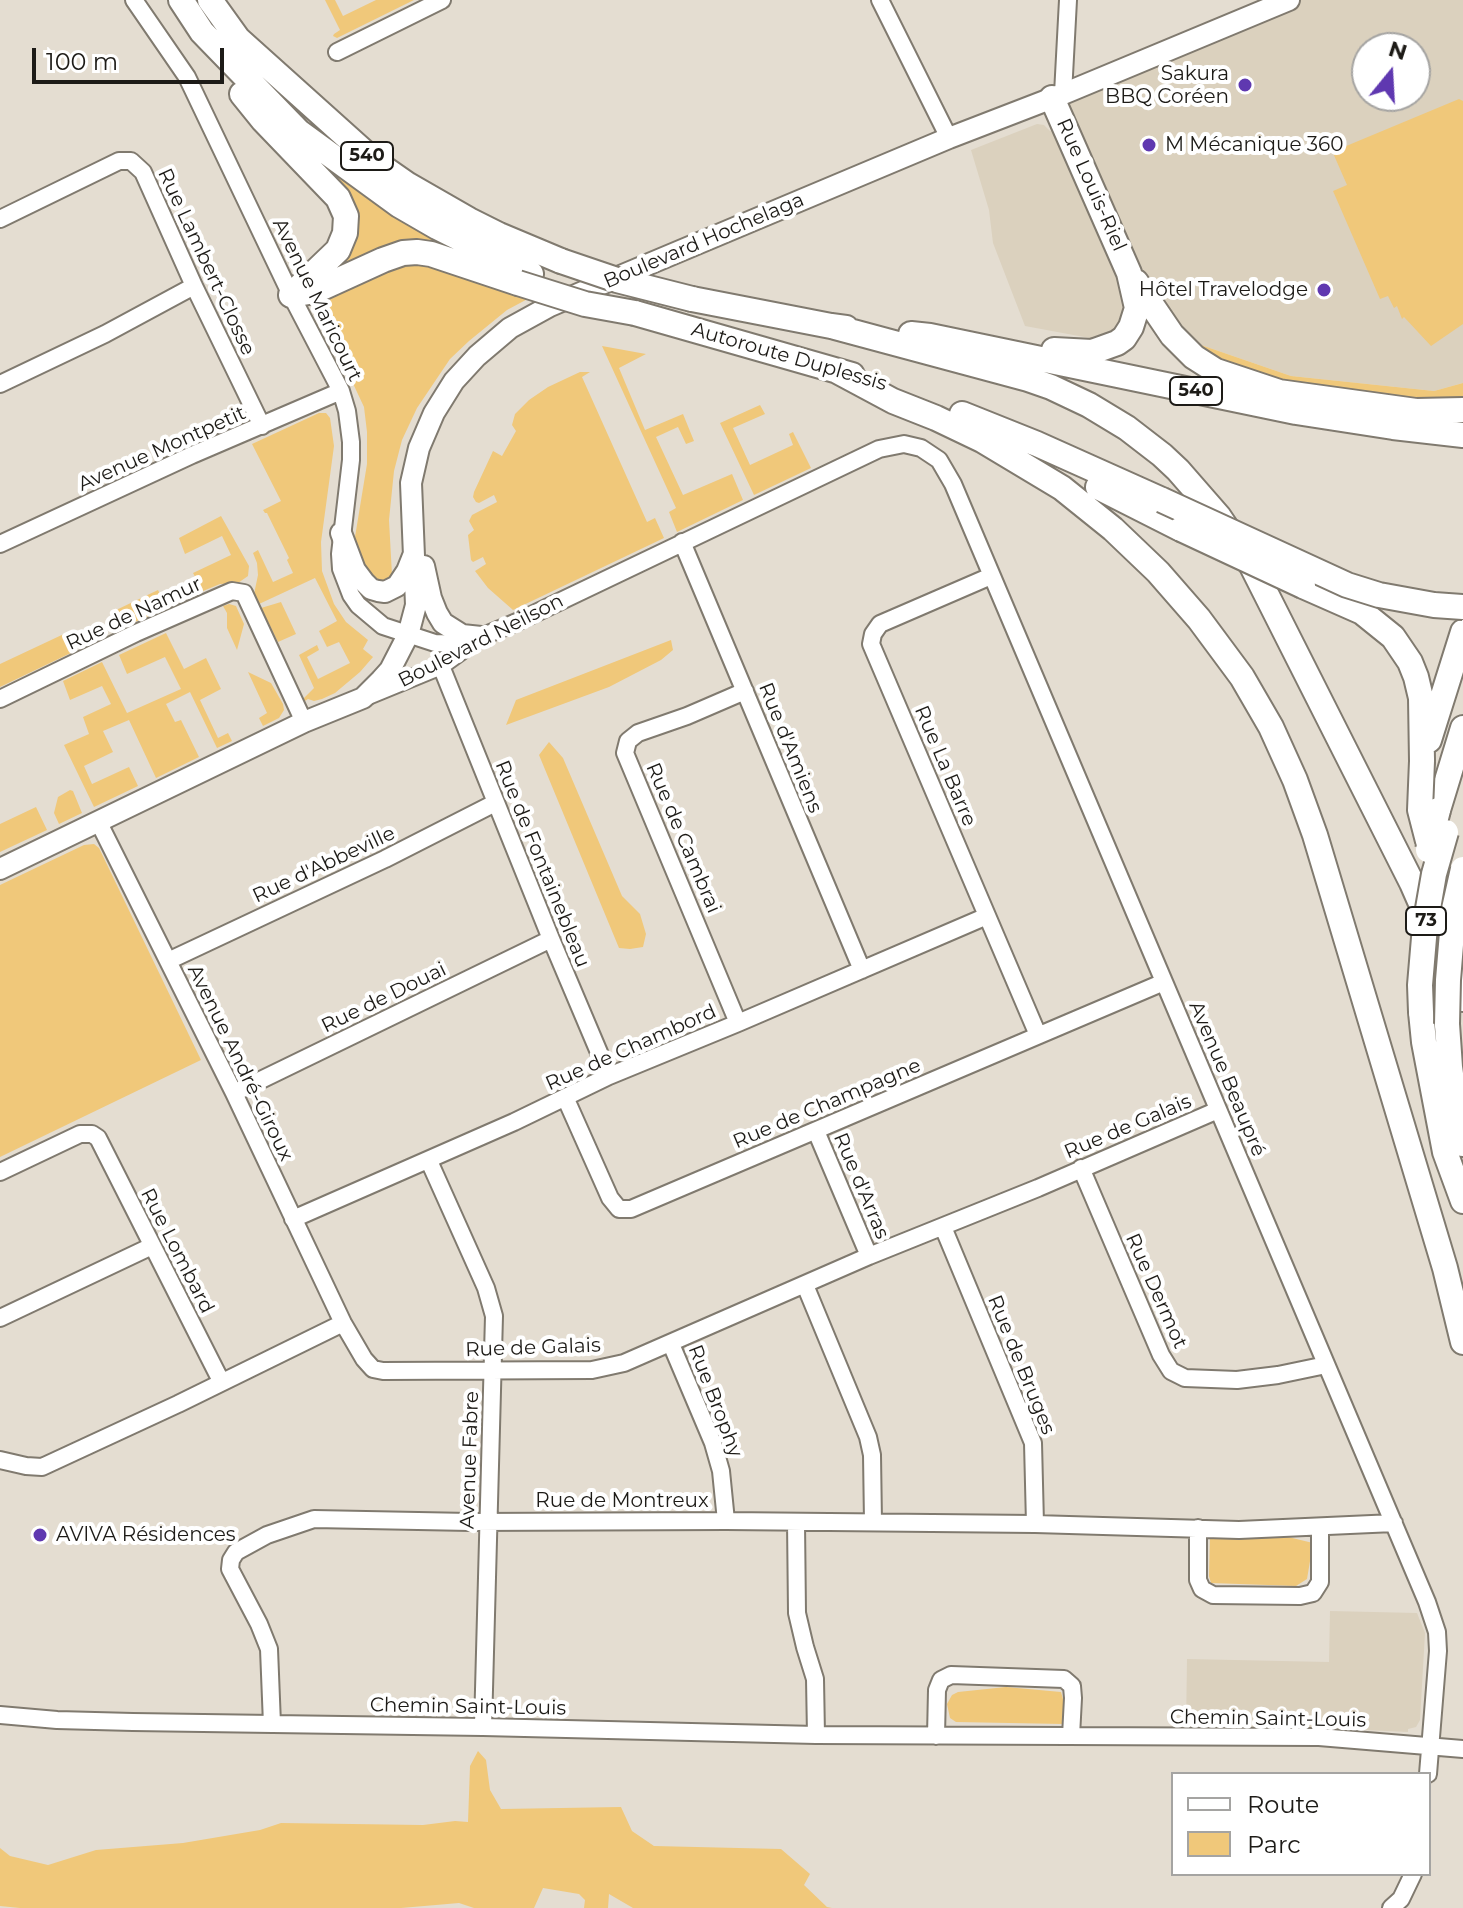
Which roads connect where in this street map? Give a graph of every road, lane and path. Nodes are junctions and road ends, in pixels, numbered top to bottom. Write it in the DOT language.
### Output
graph roads {
  1 [pos="134,0"];
  2 [pos="170,0"];
  3 [pos="181,0"];
  4 [pos="210,0"];
  5 [pos="442,0"];
  6 [pos="880,0"];
  7 [pos="1068,0"];
  8 [pos="1289,0"];
  9 [pos="337,52"];
  10 [pos="1058,96"];
  11 [pos="949,138"];
  12 [pos="0,219"];
  13 [pos="1129,273"];
  14 [pos="524,278"];
  15 [pos="194,286"];
  16 [pos="291,295"];
  17 [pos="831,326"];
  18 [pos="930,336"];
  19 [pos="1015,348"];
  20 [pos="837,371"];
  21 [pos="0,384"];
  22 [pos="341,391"];
  23 [pos="1285,394"];
  24 [pos="1463,410"];
  25 [pos="970,417"];
  26 [pos="262,426"];
  27 [pos="1463,435"];
  28 [pos="921,448"];
  29 [pos="413,532"];
  30 [pos="341,533"];
  31 [pos="682,542"];
  32 [pos="0,544"];
  33 [pos="991,576"];
  34 [pos="1463,607"];
  35 [pos="1463,632"];
  36 [pos="408,635"];
  37 [pos="481,637"];
  38 [pos="441,666"];
  39 [pos="745,691"];
  40 [pos="363,698"];
  41 [pos="0,699"];
  42 [pos="304,722"];
  43 [pos="1463,728"];
  44 [pos="1422,761"];
  45 [pos="1463,787"];
  46 [pos="495,803"];
  47 [pos="98,821"];
  48 [pos="1442,821"];
  49 [pos="0,869"];
  50 [pos="1463,869"];
  51 [pos="1463,892"];
  52 [pos="987,916"];
  53 [pos="551,939"];
  54 [pos="168,961"];
  55 [pos="862,970"];
  56 [pos="1164,982"];
  57 [pos="1463,999"];
  58 [pos="738,1023"];
  59 [pos="1038,1035"];
  60 [pos="609,1076"];
  61 [pos="234,1093"];
  62 [pos="565,1097"];
  63 [pos="1218,1110"];
  64 [pos="816,1131"];
  65 [pos="1463,1144"];
  66 [pos="429,1161"];
  67 [pos="1081,1168"];
  68 [pos="0,1172"];
  69 [pos="1463,1201"];
  70 [pos="293,1219"];
  71 [pos="943,1227"];
  72 [pos="152,1246"];
  73 [pos="869,1256"];
  74 [pos="805,1285"];
  75 [pos="0,1318"];
  76 [pos="343,1323"];
  77 [pos="1463,1342"];
  78 [pos="671,1344"];
  79 [pos="1326,1365"];
  80 [pos="493,1371"];
  81 [pos="221,1381"];
  82 [pos="0,1460"];
  83 [pos="726,1521"];
  84 [pos="488,1522"];
  85 [pos="796,1522"];
  86 [pos="873,1522"];
  87 [pos="1394,1523"];
  88 [pos="1035,1524"];
  89 [pos="1320,1527"];
  90 [pos="1198,1528"];
  91 [pos="0,1715"];
  92 [pos="272,1724"];
  93 [pos="483,1727"];
  94 [pos="816,1735"];
  95 [pos="936,1736"];
  96 [pos="1071,1736"];
  97 [pos="1431,1746"];
  98 [pos="1463,1749"];
  99 [pos="1428,1772"];
  100 [pos="1412,1876"];
  101 [pos="1391,1908"];
  1 -- 16 [label="street, Avenue Maricourt"];
  2 -- 16 [label="highway"];
  3 -- 14 [label="highway, Autoroute Duplessis / 540"];
  4 -- 17 [label="highway, Autoroute Duplessis / 540, bridge"];
  5 -- 9 [label="street"];
  6 -- 11 [label="street"];
  7 -- 10 [label="street, Rue Louis-Riel"];
  8 -- 10 [label="main road, Boulevard Hochelaga"];
  10 -- 11 [label="main road, Boulevard Hochelaga"];
  10 -- 13 [label="highway, Rue Louis-Riel"];
  11 -- 29 [label="main road, Boulevard Hochelaga"];
  12 -- 15 [label="street, Rue Lambert-Closse"];
  13 -- 19 [label="highway"];
  13 -- 23 [label="highway"];
  14 -- 16 [label="highway"];
  14 -- 20 [label="highway, Autoroute Duplessis / 540, bridge"];
  15 -- 21 [label="street"];
  15 -- 26 [label="street, Rue Lambert-Closse"];
  16 -- 22 [label="street, Avenue Maricourt"];
  17 -- 18 [label="highway, Autoroute Duplessis / 540"];
  17 -- 57 [label="highway"];
  18 -- 19 [label="highway"];
  18 -- 27 [label="highway, Autoroute Duplessis / 540"];
  19 -- 23 [label="highway"];
  20 -- 25 [label="highway, Autoroute Duplessis / 540"];
  20 -- 77 [label="highway"];
  22 -- 26 [label="street, Avenue Montpetit"];
  22 -- 30 [label="street, Avenue Maricourt"];
  23 -- 24 [label="highway"];
  25 -- 34 [label="highway, Autoroute Duplessis / 540, bridge"];
  25 -- 44 [label="highway, bridge"];
  26 -- 32 [label="street, Avenue Montpetit"];
  28 -- 31 [label="street, Boulevard Neilson"];
  28 -- 33 [label="street, Avenue Beaupré"];
  29 -- 30 [label="main road"];
  29 -- 36 [label="main road, Boulevard Hochelaga"];
  29 -- 37 [label="main road"];
  30 -- 36 [label="street, Avenue Maricourt"];
  31 -- 37 [label="street, Boulevard Neilson"];
  31 -- 39 [label="street, Rue d'Amiens"];
  33 -- 52 [label="street, Rue La Barre"];
  33 -- 56 [label="street, Avenue Beaupré"];
  35 -- 44 [label="highway"];
  36 -- 37 [label="street, Avenue Maricourt"];
  36 -- 40 [label="main road, Boulevard Hochelaga"];
  37 -- 38 [label="street, Boulevard Neilson"];
  38 -- 40 [label="street, Boulevard Neilson"];
  38 -- 46 [label="street, Rue de Fontainebleau"];
  39 -- 55 [label="street, Rue d'Amiens"];
  39 -- 58 [label="street, Rue de Cambrai"];
  40 -- 42 [label="main road, Boulevard Neilson"];
  41 -- 42 [label="street, Rue de Namur"];
  42 -- 47 [label="main road, Boulevard Neilson"];
  43 -- 48 [label="highway"];
  44 -- 51 [label="highway, bridge"];
  45 -- 48 [label="highway, 73"];
  46 -- 53 [label="street, Rue de Fontainebleau"];
  46 -- 54 [label="street, Rue d'Abbeville"];
  47 -- 49 [label="main road, Boulevard Neilson"];
  47 -- 54 [label="street, Avenue André-Giroux"];
  48 -- 69 [label="highway, 73, bridge"];
  50 -- 65 [label="highway, bridge"];
  52 -- 55 [label="street, Rue de Chambord"];
  52 -- 59 [label="street, Rue La Barre"];
  53 -- 60 [label="street, Rue de Fontainebleau"];
  53 -- 61 [label="street, Rue de Douai"];
  54 -- 61 [label="street, Avenue André-Giroux"];
  55 -- 58 [label="street, Rue de Chambord"];
  56 -- 59 [label="street, Rue de Champagne"];
  56 -- 63 [label="street, Avenue Beaupré"];
  58 -- 60 [label="street, Rue de Chambord"];
  59 -- 64 [label="street, Rue de Champagne"];
  60 -- 62 [label="street, Rue de Chambord"];
  61 -- 70 [label="street, Avenue André-Giroux"];
  62 -- 64 [label="street, Rue de Champagne"];
  62 -- 66 [label="street, Rue de Chambord"];
  63 -- 67 [label="street, Rue de Galais"];
  63 -- 79 [label="street, Avenue Beaupré"];
  64 -- 73 [label="street, Rue d'Arras"];
  66 -- 70 [label="street, Rue de Chambord"];
  66 -- 80 [label="street, Avenue Fabre"];
  67 -- 71 [label="street, Rue de Galais"];
  67 -- 79 [label="street, Rue Dermot"];
  68 -- 72 [label="street, Rue Lombard"];
  70 -- 76 [label="street, Avenue André-Giroux"];
  71 -- 73 [label="street, Rue de Galais"];
  71 -- 88 [label="street, Rue de Bruges"];
  72 -- 75 [label="street"];
  72 -- 81 [label="street, Rue Lombard"];
  73 -- 74 [label="street, Rue de Galais"];
  74 -- 78 [label="street, Rue de Galais"];
  74 -- 86 [label="street"];
  76 -- 80 [label="street, Rue de Galais"];
  76 -- 81 [label="street"];
  78 -- 80 [label="street, Rue de Galais"];
  78 -- 83 [label="street, Rue Brophy"];
  79 -- 87 [label="street, Avenue Beaupré"];
  80 -- 84 [label="street, Avenue Fabre"];
  81 -- 82 [label="street"];
  83 -- 84 [label="street, Rue de Montreux"];
  83 -- 85 [label="street, Rue de Montreux"];
  84 -- 92 [label="street, Rue de Montreux"];
  84 -- 93 [label="street, Avenue Fabre"];
  85 -- 86 [label="street, Rue de Montreux"];
  85 -- 94 [label="street"];
  86 -- 88 [label="street, Rue de Montreux"];
  87 -- 89 [label="street, Rue de Montreux"];
  87 -- 97 [label="street, Avenue Beaupré"];
  88 -- 90 [label="street, Rue de Montreux"];
  89 -- 90 [label="street, Rue de Montreux"];
  89 -- 90 [label="street"];
  91 -- 92 [label="street, Chemin Saint-Louis"];
  92 -- 93 [label="street, Chemin Saint-Louis"];
  93 -- 94 [label="street, Chemin Saint-Louis"];
  94 -- 95 [label="street, Chemin Saint-Louis"];
  95 -- 96 [label="street, Chemin Saint-Louis"];
  95 -- 96 [label="street"];
  96 -- 97 [label="street, Chemin Saint-Louis"];
  97 -- 98 [label="street, Chemin Saint-Louis"];
  97 -- 99 [label="street, Avenue Beaupré"];
  100 -- 101 [label="street"];
}
